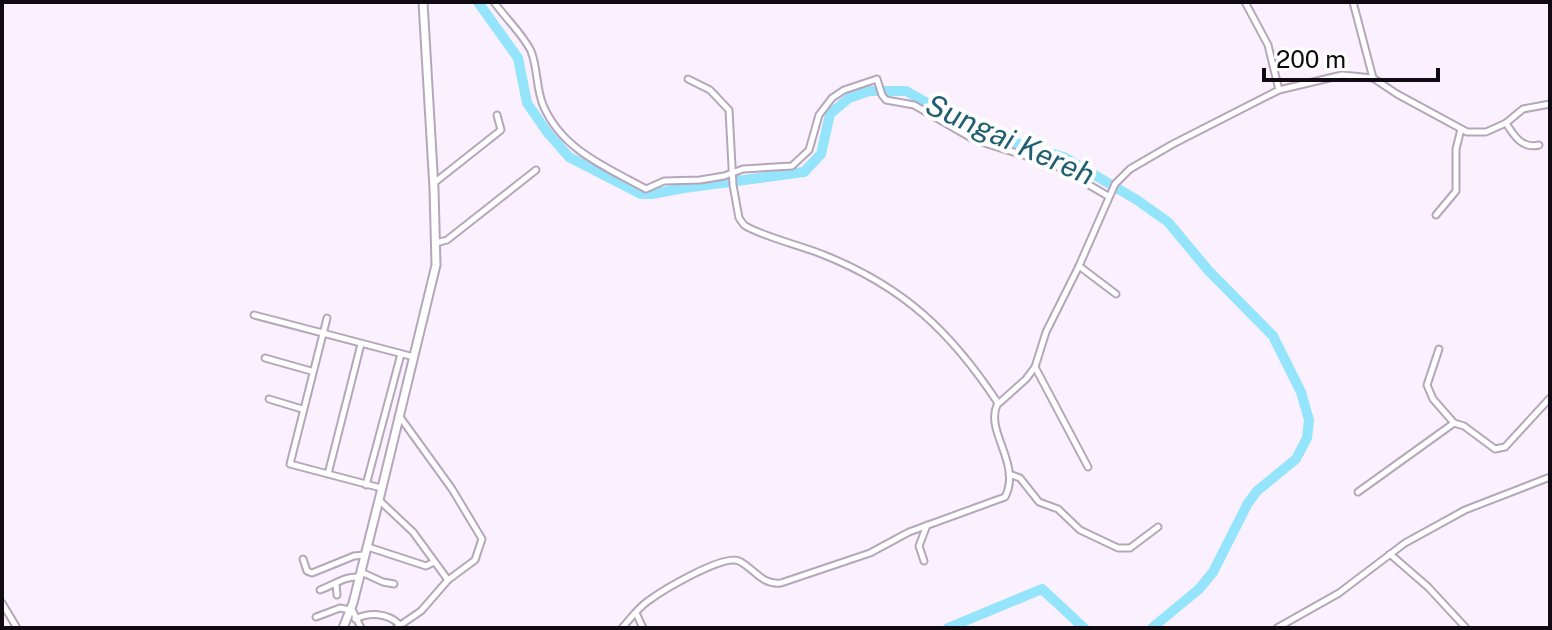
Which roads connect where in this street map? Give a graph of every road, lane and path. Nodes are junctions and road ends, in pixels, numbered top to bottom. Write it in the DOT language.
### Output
graph roads {
  1 [pos="423,2"];
  2 [pos="494,2"];
  3 [pos="1245,2"];
  4 [pos="1353,2"];
  5 [pos="1373,78"];
  6 [pos="688,79"];
  7 [pos="1279,90"];
  8 [pos="1550,104"];
  9 [pos="497,115"];
  10 [pos="1506,123"];
  11 [pos="1461,129"];
  12 [pos="1539,145"];
  13 [pos="536,170"];
  14 [pos="733,179"];
  15 [pos="434,183"];
  16 [pos="1110,194"];
  17 [pos="1436,215"];
  18 [pos="436,243"];
  19 [pos="1079,266"];
  20 [pos="1116,294"];
  21 [pos="254,315"];
  22 [pos="327,318"];
  23 [pos="322,333"];
  24 [pos="361,343"];
  25 [pos="1439,349"];
  26 [pos="401,354"];
  27 [pos="415,357"];
  28 [pos="265,358"];
  29 [pos="1035,367"];
  30 [pos="311,371"];
  31 [pos="1550,398"];
  32 [pos="269,399"];
  33 [pos="998,403"];
  34 [pos="302,409"];
  35 [pos="400,416"];
  36 [pos="1454,423"];
  37 [pos="1088,467"];
  38 [pos="328,474"];
  39 [pos="1009,474"];
  40 [pos="1550,477"];
  41 [pos="366,485"];
  42 [pos="382,489"];
  43 [pos="1358,492"];
  44 [pos="379,500"];
  45 [pos="927,525"];
  46 [pos="1158,527"];
  47 [pos="366,551"];
  48 [pos="1390,554"];
  49 [pos="303,559"];
  50 [pos="924,561"];
  51 [pos="434,562"];
  52 [pos="360,574"];
  53 [pos="448,580"];
  54 [pos="336,584"];
  55 [pos="394,584"];
  56 [pos="320,590"];
  57 [pos="337,595"];
  58 [pos="2,603"];
  59 [pos="351,609"];
  60 [pos="636,613"];
  61 [pos="316,617"];
  62 [pos="355,619"];
  63 [pos="3,621"];
  64 [pos="15,625"];
  65 [pos="397,626"];
  66 [pos="343,628"];
  67 [pos="361,628"];
  68 [pos="622,628"];
  69 [pos="643,628"];
  70 [pos="1277,628"];
  71 [pos="1466,628"];
  1 -- 15 [label="street"];
  2 -- 14 [label="street"];
  3 -- 7 [label="street"];
  4 -- 5 [label="street"];
  5 -- 7 [label="street"];
  5 -- 11 [label="street"];
  6 -- 14 [label="street"];
  7 -- 16 [label="street"];
  8 -- 10 [label="street"];
  9 -- 15 [label="street"];
  10 -- 11 [label="street"];
  10 -- 12 [label="street"];
  11 -- 17 [label="street"];
  13 -- 18 [label="street"];
  14 -- 16 [label="street"];
  14 -- 33 [label="street"];
  15 -- 18 [label="street"];
  16 -- 19 [label="street"];
  18 -- 27 [label="street"];
  19 -- 20 [label="street"];
  19 -- 29 [label="street"];
  21 -- 23 [label="street"];
  22 -- 23 [label="street"];
  23 -- 24 [label="street"];
  23 -- 30 [label="street"];
  24 -- 26 [label="street"];
  24 -- 38 [label="street"];
  25 -- 36 [label="street"];
  26 -- 27 [label="street"];
  26 -- 41 [label="street"];
  27 -- 35 [label="street"];
  28 -- 30 [label="street"];
  29 -- 33 [label="street"];
  29 -- 37 [label="street"];
  30 -- 34 [label="street"];
  31 -- 36 [label="street"];
  32 -- 34 [label="street"];
  33 -- 39 [label="street"];
  34 -- 38 [label="street"];
  35 -- 42 [label="street"];
  35 -- 53 [label="street"];
  36 -- 43 [label="street"];
  38 -- 41 [label="street"];
  39 -- 45 [label="street"];
  39 -- 46 [label="street"];
  40 -- 48 [label="street"];
  41 -- 42 [label="street"];
  42 -- 44 [label="street"];
  44 -- 47 [label="street"];
  44 -- 51 [label="street"];
  45 -- 50 [label="street"];
  45 -- 60 [label="street"];
  47 -- 49 [label="street"];
  47 -- 51 [label="street"];
  47 -- 52 [label="street"];
  48 -- 70 [label="street"];
  48 -- 71 [label="street"];
  51 -- 53 [label="street"];
  52 -- 54 [label="street"];
  52 -- 55 [label="street"];
  52 -- 59 [label="street"];
  53 -- 65 [label="street"];
  54 -- 56 [label="street"];
  54 -- 57 [label="street"];
  58 -- 64 [label="street"];
  59 -- 61 [label="street"];
  59 -- 62 [label="street"];
  59 -- 66 [label="street"];
  60 -- 68 [label="street"];
  60 -- 69 [label="street"];
  62 -- 65 [label="street"];
  62 -- 67 [label="street"];
  63 -- 64 [label="street"];
}
